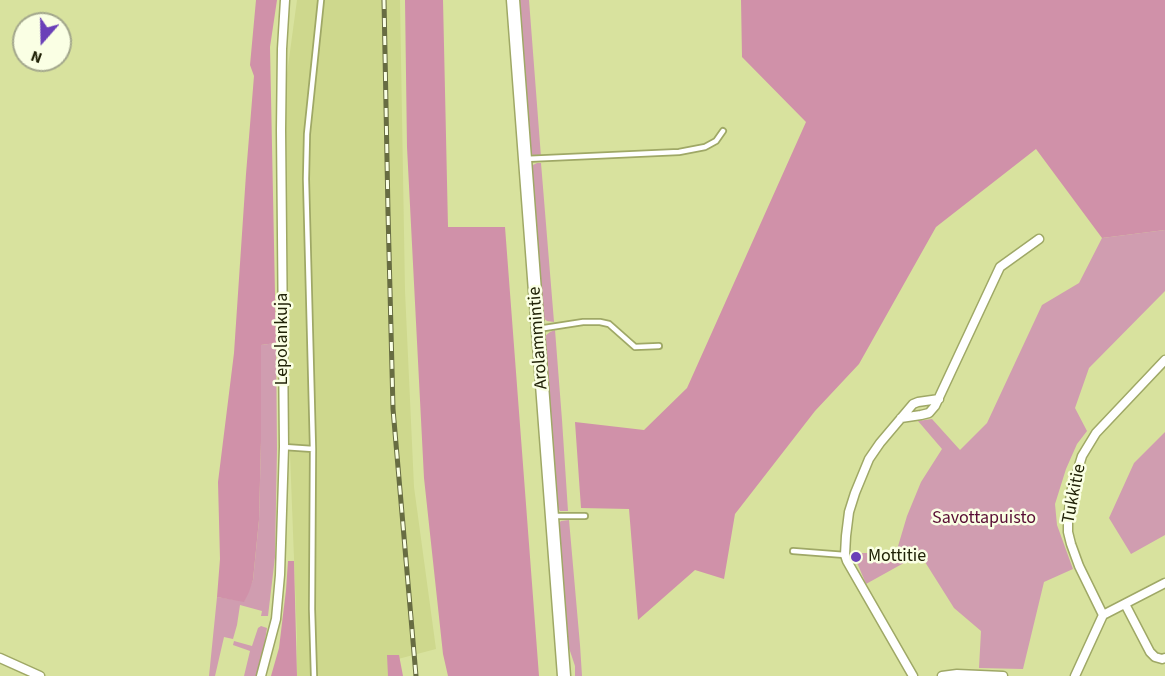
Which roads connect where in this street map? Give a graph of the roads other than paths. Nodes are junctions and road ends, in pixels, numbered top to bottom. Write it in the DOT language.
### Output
graph roads {
  1 [pos="285,0"];
  2 [pos="321,0"];
  3 [pos="513,0"];
  4 [pos="723,131"];
  5 [pos="525,159"];
  6 [pos="1039,239"];
  7 [pos="538,329"];
  8 [pos="659,346"];
  9 [pos="1165,360"];
  10 [pos="939,399"];
  11 [pos="901,418"];
  12 [pos="284,447"];
  13 [pos="313,449"];
  14 [pos="552,516"];
  15 [pos="585,516"];
  16 [pos="793,551"];
  17 [pos="845,555"];
  18 [pos="1165,583"];
  19 [pos="1125,604"];
  20 [pos="1103,615"];
  21 [pos="0,658"];
  22 [pos="1165,658"];
  23 [pos="40,676"];
  24 [pos="261,676"];
  25 [pos="314,676"];
  26 [pos="564,676"];
  27 [pos="913,676"];
  28 [pos="942,676"];
  29 [pos="1003,676"];
  30 [pos="1075,676"];
  1 -- 12 [label="street, Lepolankuja"];
  2 -- 13 [label="lane"];
  3 -- 5 [label="street, Arolammintie"];
  4 -- 5 [label="lane"];
  5 -- 7 [label="street, Arolammintie"];
  6 -- 10 [label="street"];
  7 -- 8 [label="lane"];
  7 -- 14 [label="street, Arolammintie"];
  9 -- 20 [label="street, Tukkitie"];
  10 -- 11 [label="street"];
  10 -- 11 [label="street"];
  11 -- 17 [label="street"];
  12 -- 13 [label="lane"];
  12 -- 24 [label="street, Lepolankuja"];
  13 -- 25 [label="lane"];
  14 -- 15 [label="lane"];
  14 -- 26 [label="street, Arolammintie"];
  16 -- 17 [label="lane"];
  17 -- 27 [label="street"];
  18 -- 19 [label="street"];
  19 -- 20 [label="street"];
  19 -- 22 [label="street"];
  20 -- 30 [label="street"];
  21 -- 23 [label="street"];
  28 -- 29 [label="street"];
}
